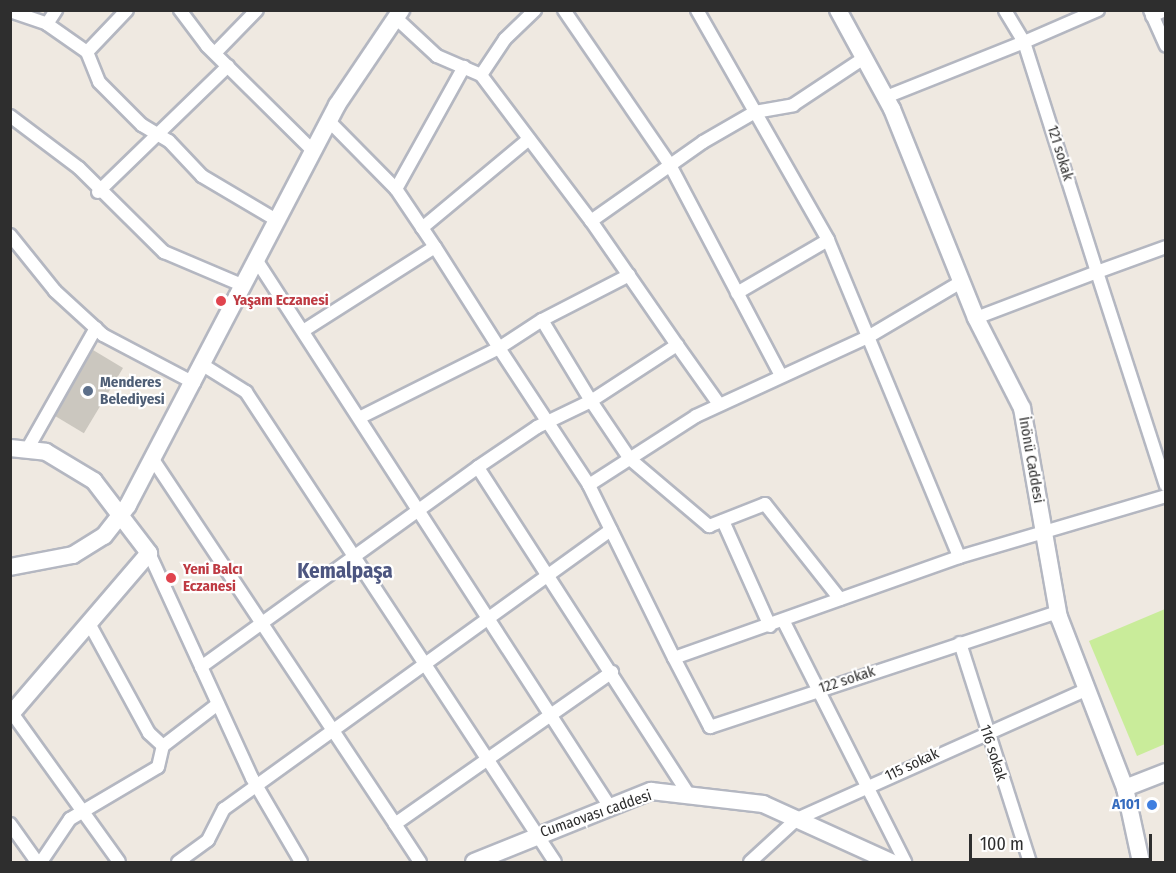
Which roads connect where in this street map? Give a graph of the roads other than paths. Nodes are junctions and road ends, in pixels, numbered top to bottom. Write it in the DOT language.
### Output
graph roads {
  1 [pos="56,10"];
  2 [pos="127,10"];
  3 [pos="180,10"];
  4 [pos="257,10"];
  5 [pos="535,10"];
  6 [pos="564,10"];
  7 [pos="697,10"];
  8 [pos="838,10"];
  9 [pos="1005,10"];
  10 [pos="1098,10"];
  11 [pos="1165,10"];
  12 [pos="10,11"];
  13 [pos="1151,13"];
  14 [pos="398,14"];
  15 [pos="47,24"];
  16 [pos="1024,42"];
  17 [pos="1166,46"];
  18 [pos="87,52"];
  19 [pos="214,53"];
  20 [pos="864,58"];
  21 [pos="228,66"];
  22 [pos="464,67"];
  23 [pos="481,75"];
  24 [pos="886,97"];
  25 [pos="755,112"];
  26 [pos="10,116"];
  27 [pos="329,121"];
  28 [pos="155,133"];
  29 [pos="529,139"];
  30 [pos="313,151"];
  31 [pos="670,165"];
  32 [pos="396,189"];
  33 [pos="98,192"];
  34 [pos="278,221"];
  35 [pos="591,221"];
  36 [pos="422,228"];
  37 [pos="10,235"];
  38 [pos="828,240"];
  39 [pos="435,247"];
  40 [pos="1166,247"];
  41 [pos="257,261"];
  42 [pos="1097,272"];
  43 [pos="629,275"];
  44 [pos="961,282"];
  45 [pos="244,286"];
  46 [pos="737,293"];
  47 [pos="975,318"];
  48 [pos="542,320"];
  49 [pos="96,328"];
  50 [pos="303,331"];
  51 [pos="868,337"];
  52 [pos="677,345"];
  53 [pos="499,348"];
  54 [pos="203,365"];
  55 [pos="780,374"];
  56 [pos="194,383"];
  57 [pos="591,401"];
  58 [pos="719,404"];
  59 [pos="361,417"];
  60 [pos="548,422"];
  61 [pos="19,448"];
  62 [pos="630,459"];
  63 [pos="154,461"];
  64 [pos="478,467"];
  65 [pos="1166,484"];
  66 [pos="589,485"];
  67 [pos="1166,496"];
  68 [pos="422,508"];
  69 [pos="122,513"];
  70 [pos="723,521"];
  71 [pos="611,530"];
  72 [pos="1044,530"];
  73 [pos="149,553"];
  74 [pos="959,557"];
  75 [pos="353,558"];
  76 [pos="10,567"];
  77 [pos="549,575"];
  78 [pos="840,599"];
  79 [pos="1058,612"];
  80 [pos="492,617"];
  81 [pos="784,622"];
  82 [pos="262,624"];
  83 [pos="90,625"];
  84 [pos="770,626"];
  85 [pos="960,643"];
  86 [pos="674,658"];
  87 [pos="426,666"];
  88 [pos="201,667"];
  89 [pos="612,672"];
  90 [pos="821,688"];
  91 [pos="1088,689"];
  92 [pos="218,704"];
  93 [pos="11,714"];
  94 [pos="553,714"];
  95 [pos="334,732"];
  96 [pos="986,732"];
  97 [pos="163,746"];
  98 [pos="488,759"];
  99 [pos="1166,772"];
  100 [pos="868,785"];
  101 [pos="258,788"];
  102 [pos="1125,788"];
  103 [pos="689,795"];
  104 [pos="610,807"];
  105 [pos="81,810"];
  106 [pos="797,819"];
  107 [pos="395,824"];
  108 [pos="10,825"];
  109 [pos="537,834"];
  110 [pos="885,861"];
  111 [pos="39,862"];
  112 [pos="119,862"];
  113 [pos="178,862"];
  114 [pos="301,862"];
  115 [pos="420,862"];
  116 [pos="474,862"];
  117 [pos="555,862"];
  118 [pos="750,862"];
  119 [pos="905,862"];
  120 [pos="1030,862"];
  121 [pos="1141,862"];
  1 -- 15 [label="street"];
  2 -- 18 [label="street"];
  3 -- 19 [label="street"];
  4 -- 19 [label="street"];
  5 -- 23 [label="street"];
  6 -- 31 [label="street"];
  7 -- 25 [label="street"];
  8 -- 20 [label="main road, İnönü Caddesi"];
  9 -- 16 [label="street, 121 sokak"];
  10 -- 16 [label="street"];
  11 -- 13 [label="street"];
  12 -- 15 [label="street"];
  13 -- 17 [label="street"];
  14 -- 22 [label="street"];
  14 -- 27 [label="main road"];
  15 -- 18 [label="street"];
  16 -- 24 [label="street"];
  16 -- 42 [label="street, 121 sokak"];
  18 -- 28 [label="street"];
  19 -- 21 [label="street"];
  20 -- 24 [label="main road, İnönü Caddesi"];
  20 -- 25 [label="street"];
  21 -- 28 [label="street"];
  21 -- 30 [label="street"];
  22 -- 23 [label="street"];
  22 -- 32 [label="street"];
  23 -- 29 [label="street"];
  24 -- 44 [label="main road, İnönü Caddesi"];
  25 -- 31 [label="street"];
  25 -- 38 [label="street"];
  26 -- 33 [label="street"];
  27 -- 30 [label="main road"];
  27 -- 32 [label="street"];
  28 -- 33 [label="street"];
  28 -- 34 [label="street"];
  29 -- 35 [label="street"];
  29 -- 36 [label="street"];
  30 -- 34 [label="main road"];
  31 -- 35 [label="street"];
  31 -- 46 [label="street"];
  32 -- 36 [label="street"];
  33 -- 45 [label="street"];
  34 -- 41 [label="main road"];
  35 -- 43 [label="street"];
  36 -- 39 [label="street"];
  37 -- 49 [label="street"];
  38 -- 46 [label="street"];
  38 -- 51 [label="street"];
  39 -- 50 [label="street"];
  39 -- 53 [label="street"];
  40 -- 42 [label="street"];
  41 -- 45 [label="main road"];
  41 -- 50 [label="street"];
  42 -- 47 [label="street"];
  42 -- 65 [label="street, 121 sokak"];
  43 -- 48 [label="street"];
  43 -- 52 [label="street"];
  44 -- 47 [label="main road, İnönü Caddesi"];
  44 -- 51 [label="street"];
  45 -- 54 [label="main road"];
  46 -- 55 [label="street"];
  47 -- 72 [label="main road, İnönü Caddesi"];
  48 -- 53 [label="street"];
  48 -- 57 [label="street"];
  49 -- 56 [label="street"];
  49 -- 61 [label="street"];
  50 -- 59 [label="street"];
  51 -- 55 [label="street"];
  51 -- 74 [label="street"];
  52 -- 57 [label="street"];
  52 -- 58 [label="street"];
  53 -- 59 [label="street"];
  53 -- 60 [label="street"];
  54 -- 56 [label="main road"];
  54 -- 75 [label="street"];
  55 -- 58 [label="street"];
  56 -- 63 [label="main road"];
  57 -- 60 [label="street"];
  57 -- 62 [label="street"];
  58 -- 62 [label="street"];
  59 -- 68 [label="street"];
  60 -- 64 [label="street"];
  60 -- 66 [label="street"];
  61 -- 69 [label="main road"];
  62 -- 66 [label="street"];
  62 -- 70 [label="street"];
  63 -- 69 [label="main road"];
  63 -- 82 [label="street"];
  64 -- 68 [label="street"];
  64 -- 77 [label="street"];
  66 -- 71 [label="street"];
  67 -- 72 [label="street"];
  68 -- 75 [label="street"];
  68 -- 80 [label="street"];
  69 -- 73 [label="main road"];
  69 -- 76 [label="main road"];
  70 -- 78 [label="street"];
  70 -- 84 [label="street"];
  71 -- 77 [label="street"];
  71 -- 86 [label="street"];
  72 -- 74 [label="street"];
  72 -- 79 [label="main road, İnönü Caddesi"];
  73 -- 83 [label="main road"];
  73 -- 88 [label="street"];
  74 -- 78 [label="street"];
  75 -- 82 [label="street"];
  75 -- 87 [label="street"];
  77 -- 80 [label="street"];
  77 -- 89 [label="street"];
  78 -- 81 [label="street"];
  79 -- 85 [label="street, 122 sokak"];
  79 -- 91 [label="main road, İnönü Caddesi"];
  80 -- 87 [label="street"];
  80 -- 94 [label="street"];
  81 -- 84 [label="street"];
  81 -- 90 [label="street"];
  82 -- 88 [label="street"];
  82 -- 95 [label="street"];
  83 -- 93 [label="main road"];
  83 -- 97 [label="street"];
  84 -- 86 [label="street"];
  85 -- 90 [label="street, 122 sokak"];
  85 -- 96 [label="street, 116 sokak"];
  86 -- 90 [label="street, 122 sokak"];
  87 -- 95 [label="street"];
  87 -- 98 [label="street"];
  88 -- 92 [label="street"];
  89 -- 94 [label="street"];
  89 -- 103 [label="street"];
  90 -- 100 [label="street"];
  91 -- 96 [label="street, 115 sokak"];
  91 -- 102 [label="main road, İnönü Caddesi"];
  92 -- 97 [label="street"];
  92 -- 101 [label="street"];
  93 -- 105 [label="street"];
  94 -- 98 [label="street"];
  94 -- 104 [label="street"];
  95 -- 101 [label="street"];
  95 -- 107 [label="street"];
  96 -- 100 [label="street, 115 sokak"];
  96 -- 120 [label="street, 116 sokak"];
  97 -- 105 [label="street"];
  98 -- 107 [label="street"];
  98 -- 109 [label="street"];
  99 -- 102 [label="main road"];
  100 -- 106 [label="street, 115 sokak"];
  100 -- 119 [label="street"];
  101 -- 113 [label="street"];
  101 -- 114 [label="street"];
  102 -- 121 [label="main road, İnönü Caddesi"];
  103 -- 104 [label="main road, Cumaovası caddesi"];
  103 -- 106 [label="main road, Cumaovası caddesi"];
  104 -- 109 [label="main road, Cumaovası caddesi"];
  105 -- 111 [label="street"];
  105 -- 112 [label="street"];
  106 -- 110 [label="main road, Cumaovası caddesi"];
  106 -- 118 [label="street, 115 sokak"];
  107 -- 115 [label="street"];
  108 -- 111 [label="street"];
  109 -- 116 [label="main road, Cumaovası caddesi"];
  109 -- 117 [label="street"];
}
